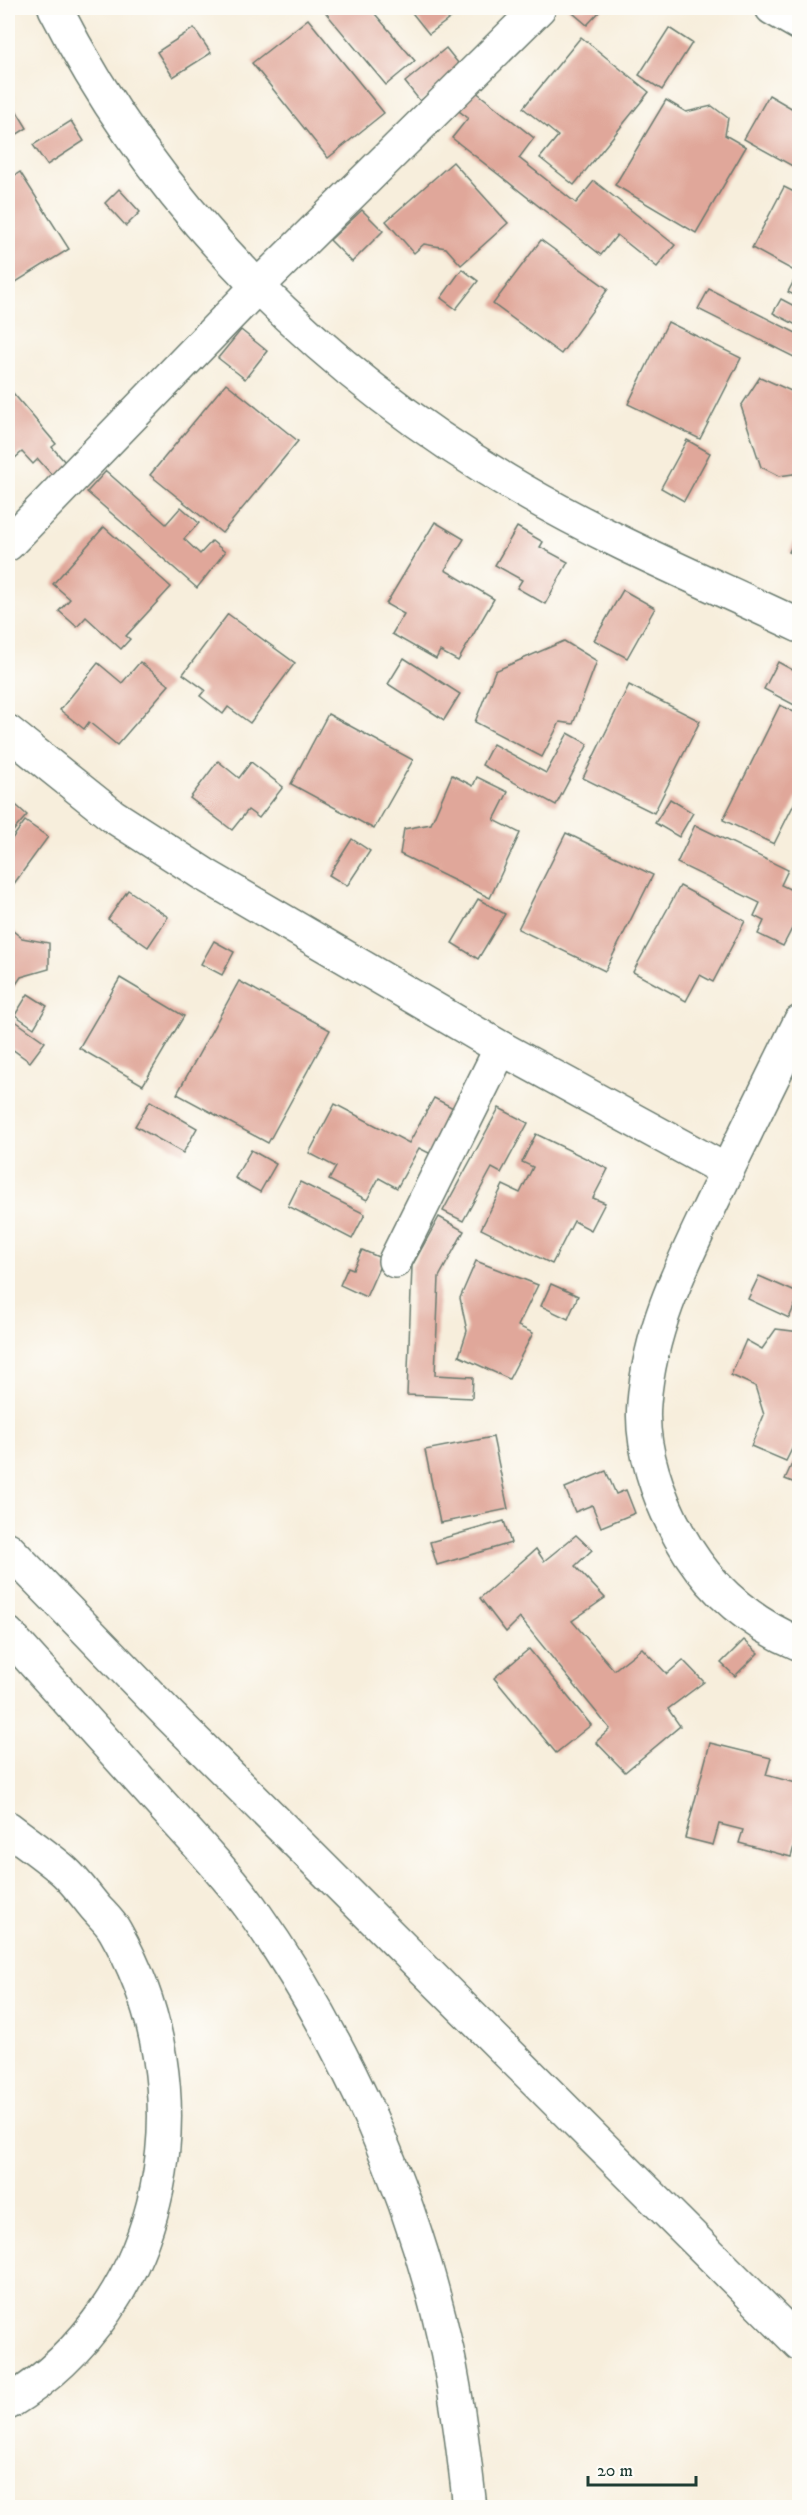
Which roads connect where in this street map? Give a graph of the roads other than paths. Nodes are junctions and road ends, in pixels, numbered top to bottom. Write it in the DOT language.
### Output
graph roads {
  1 [pos="55,8"];
  2 [pos="539,8"];
  3 [pos="772,8"];
  4 [pos="800,24"];
  5 [pos="257,287"];
  6 [pos="8,544"];
  7 [pos="800,626"];
  8 [pos="8,732"];
  9 [pos="800,1022"];
  10 [pos="501,1048"];
  11 [pos="727,1171"];
  12 [pos="395,1261"];
  13 [pos="8,1549"];
  14 [pos="8,1634"];
  15 [pos="800,1644"];
  16 [pos="8,1827"];
  17 [pos="800,2344"];
  18 [pos="8,2403"];
  19 [pos="470,2508"];
  1 -- 5 [label="main road"];
  2 -- 5 [label="main road"];
  3 -- 4 [label="main road"];
  5 -- 6 [label="main road"];
  5 -- 7 [label="main road"];
  8 -- 10 [label="main road"];
  9 -- 11 [label="main road"];
  10 -- 11 [label="main road"];
  10 -- 12 [label="main road"];
  11 -- 15 [label="main road"];
  13 -- 17 [label="main road"];
  14 -- 19 [label="main road"];
  16 -- 18 [label="main road"];
}
